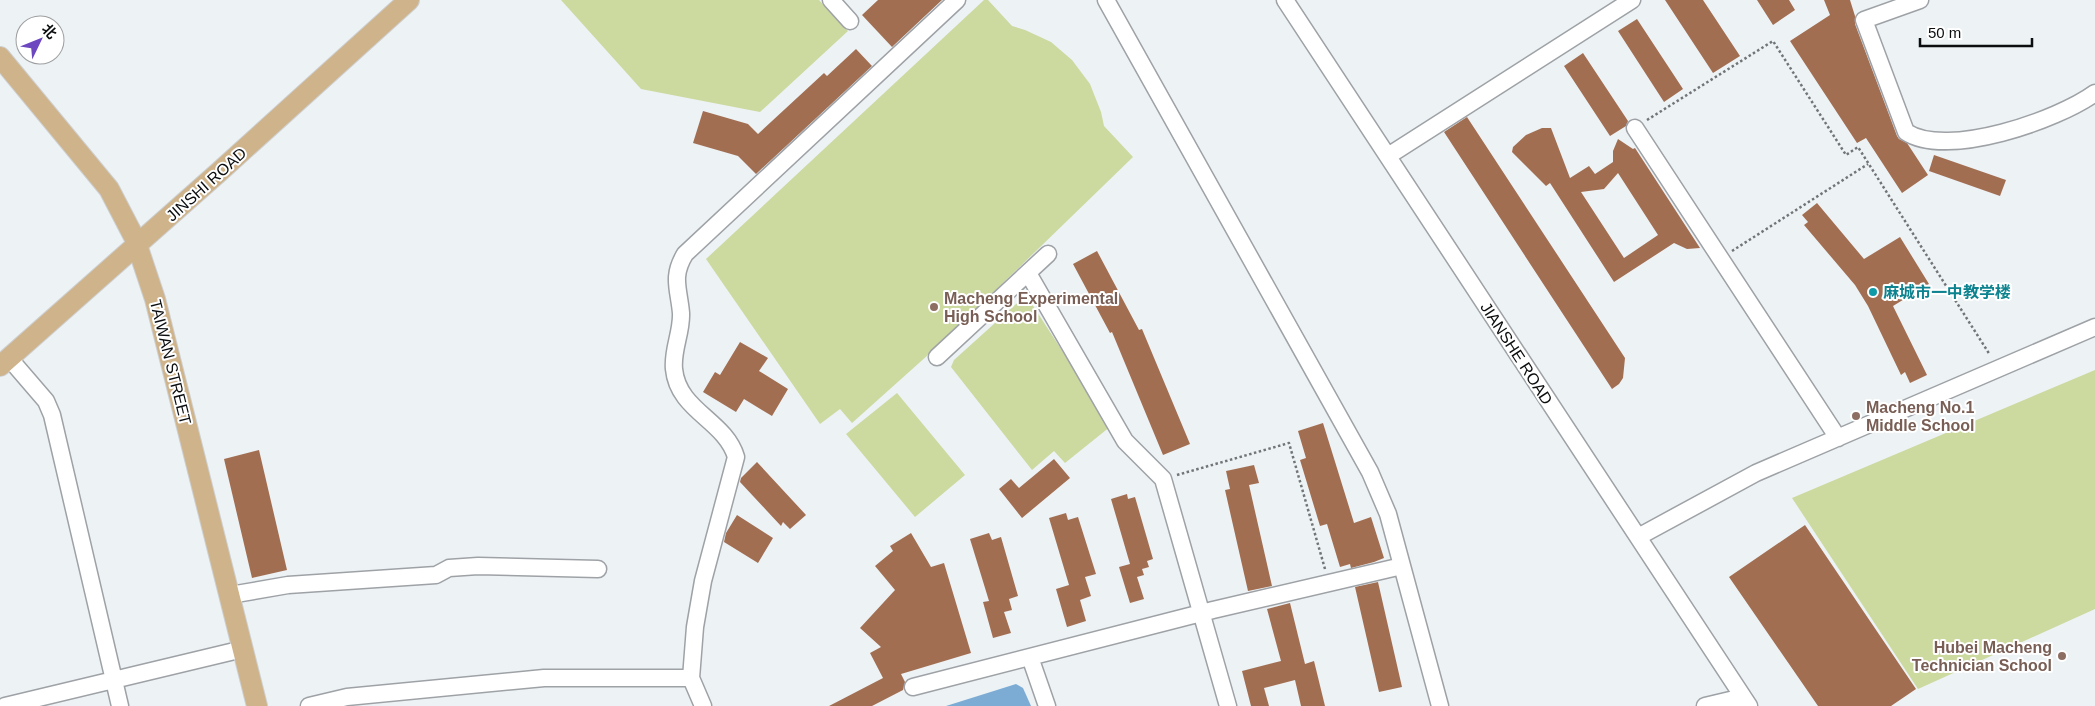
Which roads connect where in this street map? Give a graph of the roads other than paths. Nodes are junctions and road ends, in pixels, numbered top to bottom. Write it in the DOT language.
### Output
graph roads {
  1 [pos="389,0"];
  2 [pos="409,0"];
  3 [pos="831,0"];
  4 [pos="956,0"];
  5 [pos="1106,0"];
  6 [pos="1285,0"];
  7 [pos="1632,0"];
  8 [pos="1920,0"];
  9 [pos="850,20"];
  10 [pos="0,57"];
  11 [pos="2095,93"];
  12 [pos="1635,128"];
  13 [pos="1388,156"];
  14 [pos="134,238"];
  15 [pos="1048,254"];
  16 [pos="1028,273"];
  17 [pos="2095,327"];
  18 [pos="3,357"];
  19 [pos="937,357"];
  20 [pos="1838,438"];
  21 [pos="1638,537"];
  22 [pos="1402,566"];
  23 [pos="598,569"];
  24 [pos="230,594"];
  25 [pos="1202,613"];
  26 [pos="243,649"];
  27 [pos="1030,657"];
  28 [pos="691,678"];
  29 [pos="114,680"];
  30 [pos="913,687"];
  31 [pos="1746,701"];
  32 [pos="5,706"];
  33 [pos="120,706"];
  34 [pos="257,706"];
  35 [pos="309,706"];
  36 [pos="703,706"];
  37 [pos="1047,706"];
  38 [pos="1228,706"];
  39 [pos="1440,706"];
  40 [pos="1704,706"];
  1 -- 14 [label="main road, JINSHI ROAD"];
  2 -- 14 [label="main road, JINSHI ROAD"];
  3 -- 9 [label="street"];
  4 -- 28 [label="street"];
  5 -- 22 [label="street"];
  6 -- 13 [label="street, JIANSHE ROAD"];
  7 -- 13 [label="street"];
  8 -- 11 [label="street"];
  10 -- 14 [label="main road, TAIWAN STREET"];
  12 -- 20 [label="street"];
  13 -- 21 [label="street, JIANSHE ROAD"];
  14 -- 18 [label="main road, JINSHI ROAD"];
  14 -- 24 [label="main road, TAIWAN STREET"];
  15 -- 16 [label="street"];
  16 -- 19 [label="street"];
  16 -- 25 [label="street"];
  17 -- 20 [label="street"];
  18 -- 29 [label="street"];
  20 -- 21 [label="street"];
  21 -- 31 [label="street, JIANSHE ROAD"];
  22 -- 25 [label="street"];
  22 -- 39 [label="street"];
  23 -- 24 [label="street"];
  24 -- 26 [label="main road, TAIWAN STREET"];
  25 -- 27 [label="street"];
  25 -- 38 [label="street"];
  26 -- 29 [label="street"];
  26 -- 34 [label="main road, TAIWAN STREET"];
  27 -- 30 [label="street"];
  27 -- 37 [label="street"];
  28 -- 35 [label="street"];
  28 -- 36 [label="street"];
  29 -- 32 [label="street"];
  29 -- 33 [label="street"];
  31 -- 40 [label="street"];
}
